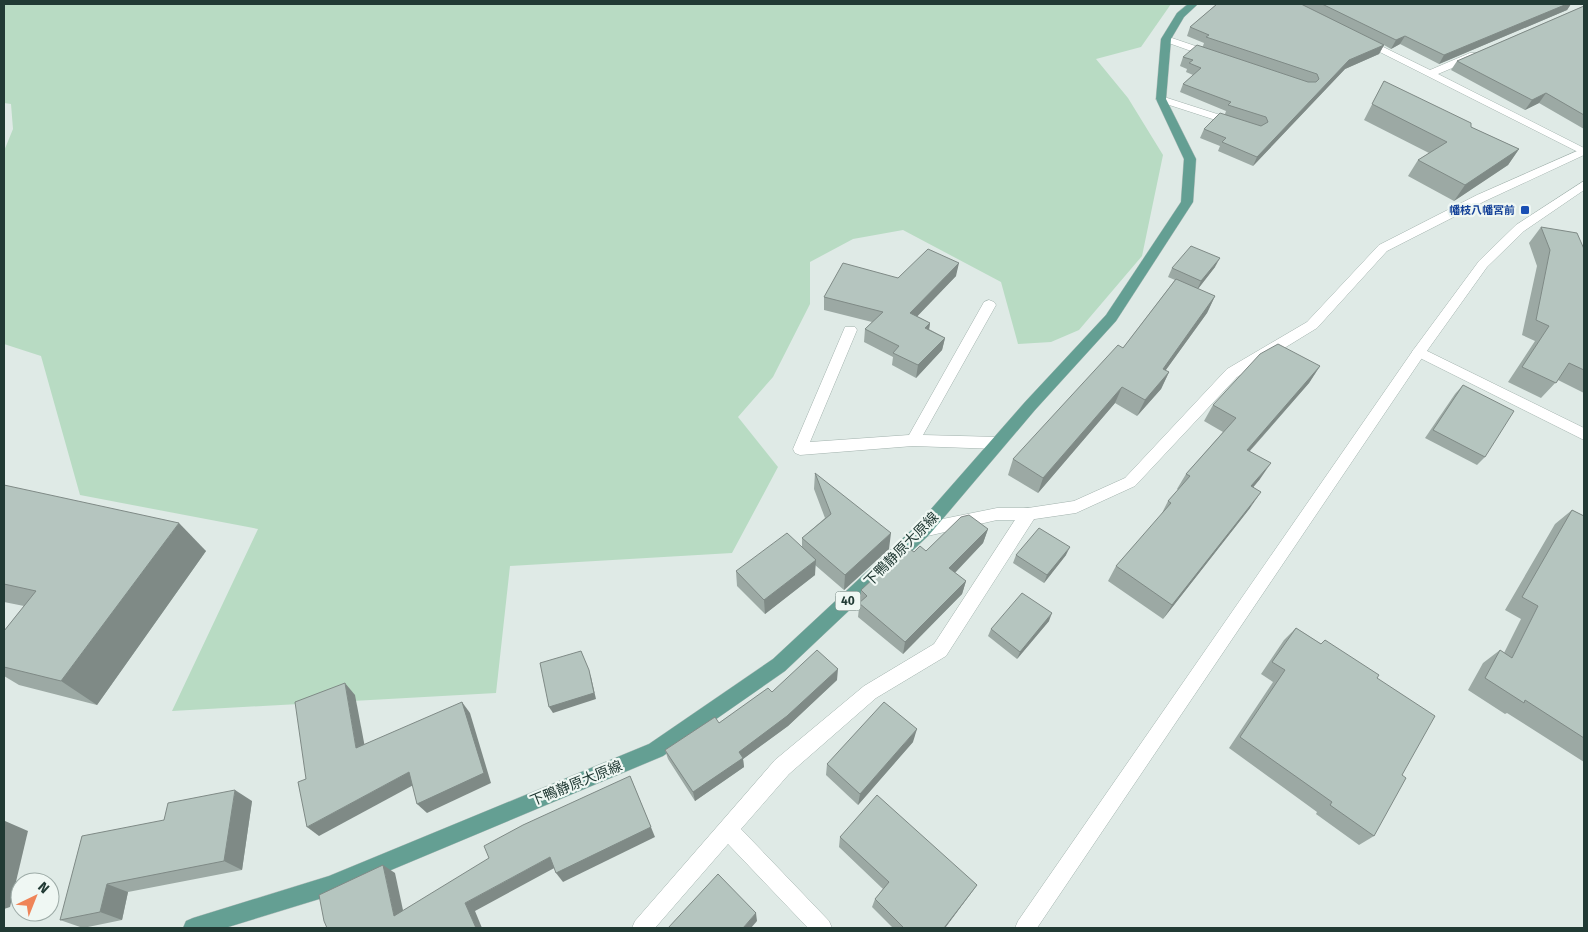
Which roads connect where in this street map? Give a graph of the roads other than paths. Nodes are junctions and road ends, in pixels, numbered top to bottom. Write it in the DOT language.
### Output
graph roads {
  1 [pos="1193,4"];
  2 [pos="1351,34"];
  3 [pos="1166,39"];
  4 [pos="1484,51"];
  5 [pos="1223,58"];
  6 [pos="1430,74"];
  7 [pos="1162,99"];
  8 [pos="1249,127"];
  9 [pos="1583,151"];
  10 [pos="1584,185"];
  11 [pos="989,305"];
  12 [pos="850,330"];
  13 [pos="1419,352"];
  14 [pos="1584,434"];
  15 [pos="913,440"];
  16 [pos="998,443"];
  17 [pos="1028,514"];
  18 [pos="923,530"];
  19 [pos="728,830"];
  20 [pos="193,928"];
  21 [pos="642,928"];
  22 [pos="822,928"];
  23 [pos="1025,928"];
  1 -- 3 [label="main road, 下鴨静原大原線 / 40"];
  2 -- 6 [label="street"];
  3 -- 5 [label="street"];
  3 -- 7 [label="main road, 下鴨静原大原線 / 40"];
  4 -- 6 [label="street"];
  6 -- 9 [label="street"];
  7 -- 8 [label="street"];
  7 -- 16 [label="main road, 下鴨静原大原線 / 40"];
  9 -- 17 [label="street"];
  10 -- 13 [label="street"];
  11 -- 15 [label="street"];
  12 -- 15 [label="street"];
  13 -- 14 [label="street"];
  13 -- 23 [label="street"];
  15 -- 16 [label="street"];
  16 -- 18 [label="main road, 下鴨静原大原線 / 40"];
  17 -- 18 [label="street"];
  17 -- 19 [label="street"];
  18 -- 20 [label="main road, 下鴨静原大原線 / 40"];
  19 -- 21 [label="street"];
  19 -- 22 [label="street"];
}
